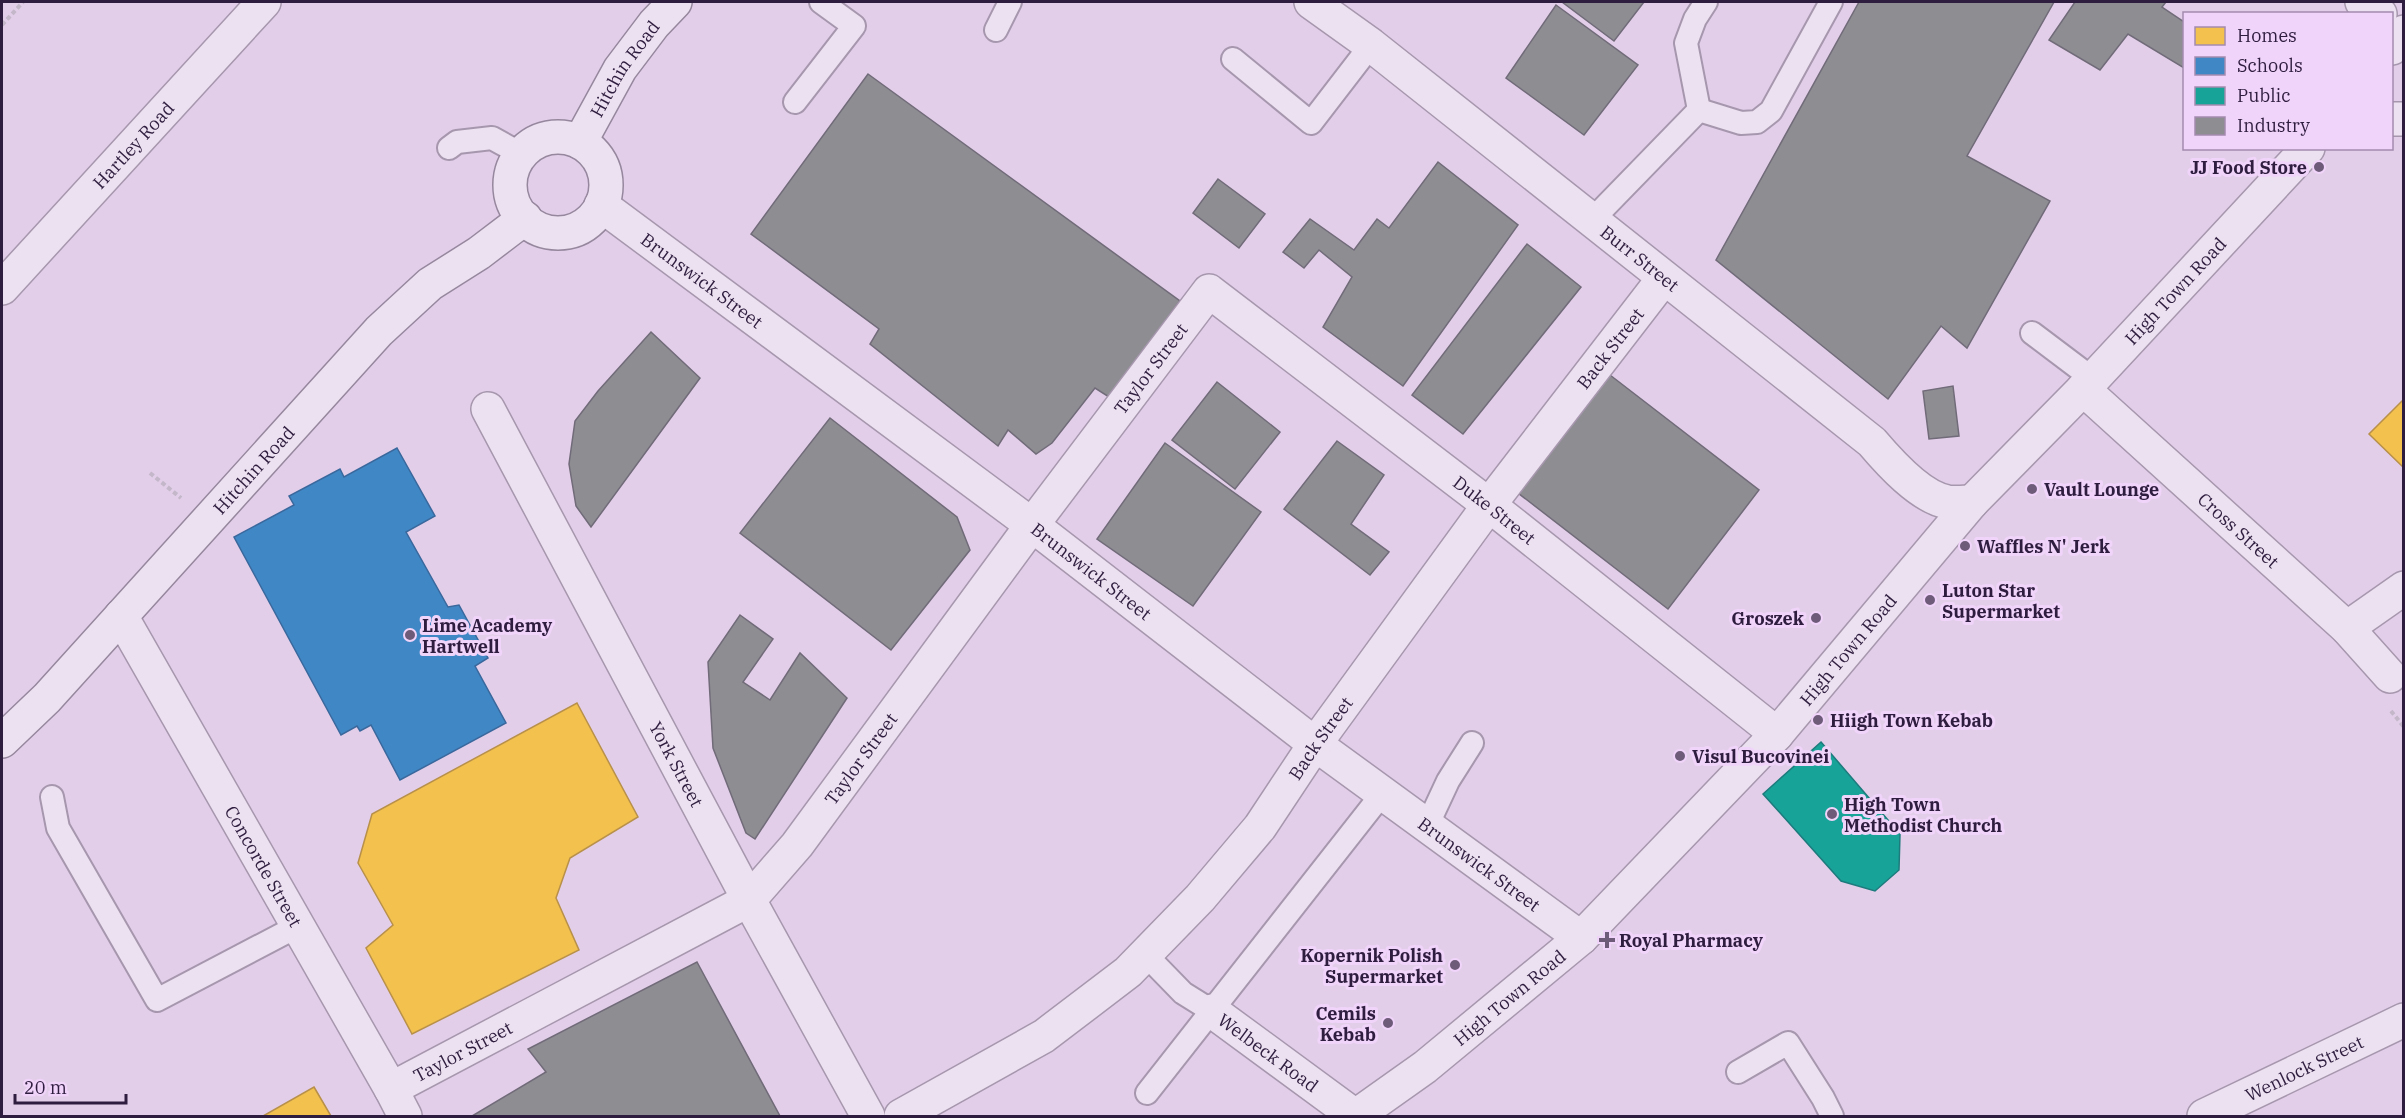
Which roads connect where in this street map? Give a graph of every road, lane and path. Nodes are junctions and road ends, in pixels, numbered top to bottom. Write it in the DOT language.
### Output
graph roads {
  1 [pos="23,2"];
  2 [pos="264,2"];
  3 [pos="675,2"];
  4 [pos="821,2"];
  5 [pos="1010,2"];
  6 [pos="1311,2"];
  7 [pos="1706,2"];
  8 [pos="1831,2"];
  9 [pos="2362,2"];
  10 [pos="2377,12"];
  11 [pos="2,25"];
  12 [pos="996,30"];
  13 [pos="2403,31"];
  14 [pos="1371,45"];
  15 [pos="2393,45"];
  16 [pos="1233,59"];
  17 [pos="795,102"];
  18 [pos="1699,110"];
  19 [pos="580,142"];
  20 [pos="449,148"];
  21 [pos="2306,150"];
  22 [pos="521,154"];
  23 [pos="601,205"];
  24 [pos="525,218"];
  25 [pos="1593,220"];
  26 [pos="1664,278"];
  27 [pos="2,288"];
  28 [pos="1209,291"];
  29 [pos="2032,333"];
  30 [pos="2088,384"];
  31 [pos="488,409"];
  32 [pos="150,473"];
  33 [pos="184,501"];
  34 [pos="1972,502"];
  35 [pos="1489,505"];
  36 [pos="1032,525"];
  37 [pos="2403,588"];
  38 [pos="121,616"];
  39 [pos="2347,628"];
  40 [pos="2390,676"];
  41 [pos="1777,734"];
  42 [pos="2,741"];
  43 [pos="1472,742"];
  44 [pos="1315,744"];
  45 [pos="1382,794"];
  46 [pos="51,797"];
  47 [pos="1426,826"];
  48 [pos="749,900"];
  49 [pos="298,926"];
  50 [pos="1581,938"];
  51 [pos="1145,954"];
  52 [pos="1212,1011"];
  53 [pos="2403,1020"];
  54 [pos="1738,1072"];
  55 [pos="1147,1093"];
  56 [pos="398,1102"];
  57 [pos="868,1116"];
  58 [pos="901,1116"];
  59 [pos="1355,1116"];
  60 [pos="1832,1116"];
  61 [pos="2204,1116"];
  1 -- 11 [label="path"];
  2 -- 27 [label="street, Hartley Road"];
  3 -- 19 [label="street, Hitchin Road"];
  4 -- 17 [label="lane"];
  5 -- 12 [label="lane"];
  6 -- 14 [label="street, Burr Street"];
  7 -- 18 [label="lane"];
  8 -- 18 [label="lane"];
  9 -- 10 [label="street"];
  13 -- 15 [label="street"];
  14 -- 16 [label="lane"];
  14 -- 25 [label="street, Burr Street"];
  18 -- 25 [label="lane"];
  19 -- 22 [label="street"];
  19 -- 23 [label="street"];
  20 -- 22 [label="lane"];
  21 -- 30 [label="street, High Town Road"];
  22 -- 24 [label="street"];
  23 -- 24 [label="street"];
  23 -- 36 [label="street, Brunswick Street"];
  24 -- 38 [label="street, Hitchin Road"];
  25 -- 26 [label="street, Burr Street"];
  26 -- 34 [label="street, Burr Street"];
  26 -- 35 [label="street, Back Street"];
  28 -- 35 [label="street, Duke Street"];
  28 -- 36 [label="street, Taylor Street"];
  29 -- 30 [label="lane"];
  30 -- 34 [label="street, High Town Road"];
  30 -- 39 [label="street, Cross Street"];
  31 -- 48 [label="street, York Street"];
  32 -- 33 [label="path"];
  34 -- 41 [label="street, High Town Road"];
  35 -- 41 [label="street, Duke Street"];
  35 -- 44 [label="street, Back Street"];
  36 -- 44 [label="street, Brunswick Street"];
  36 -- 48 [label="street, Taylor Street"];
  37 -- 39 [label="street"];
  38 -- 42 [label="street, Hitchin Road"];
  38 -- 49 [label="street, Concorde Street"];
  39 -- 40 [label="street, Cross Street"];
  41 -- 50 [label="street, High Town Road"];
  43 -- 47 [label="lane"];
  44 -- 45 [label="street, Brunswick Street"];
  44 -- 51 [label="street, Back Street"];
  45 -- 47 [label="street, Brunswick Street"];
  45 -- 52 [label="lane"];
  46 -- 49 [label="lane"];
  47 -- 50 [label="street, Brunswick Street"];
  48 -- 56 [label="street, Taylor Street"];
  48 -- 57 [label="street, York Street"];
  49 -- 56 [label="street, Concorde Street"];
  50 -- 59 [label="street, High Town Road"];
  51 -- 52 [label="lane"];
  51 -- 58 [label="street, Back Street"];
  52 -- 55 [label="lane"];
  52 -- 59 [label="street, Welbeck Road"];
  53 -- 61 [label="street, Wenlock Street"];
  54 -- 60 [label="lane"];
}
